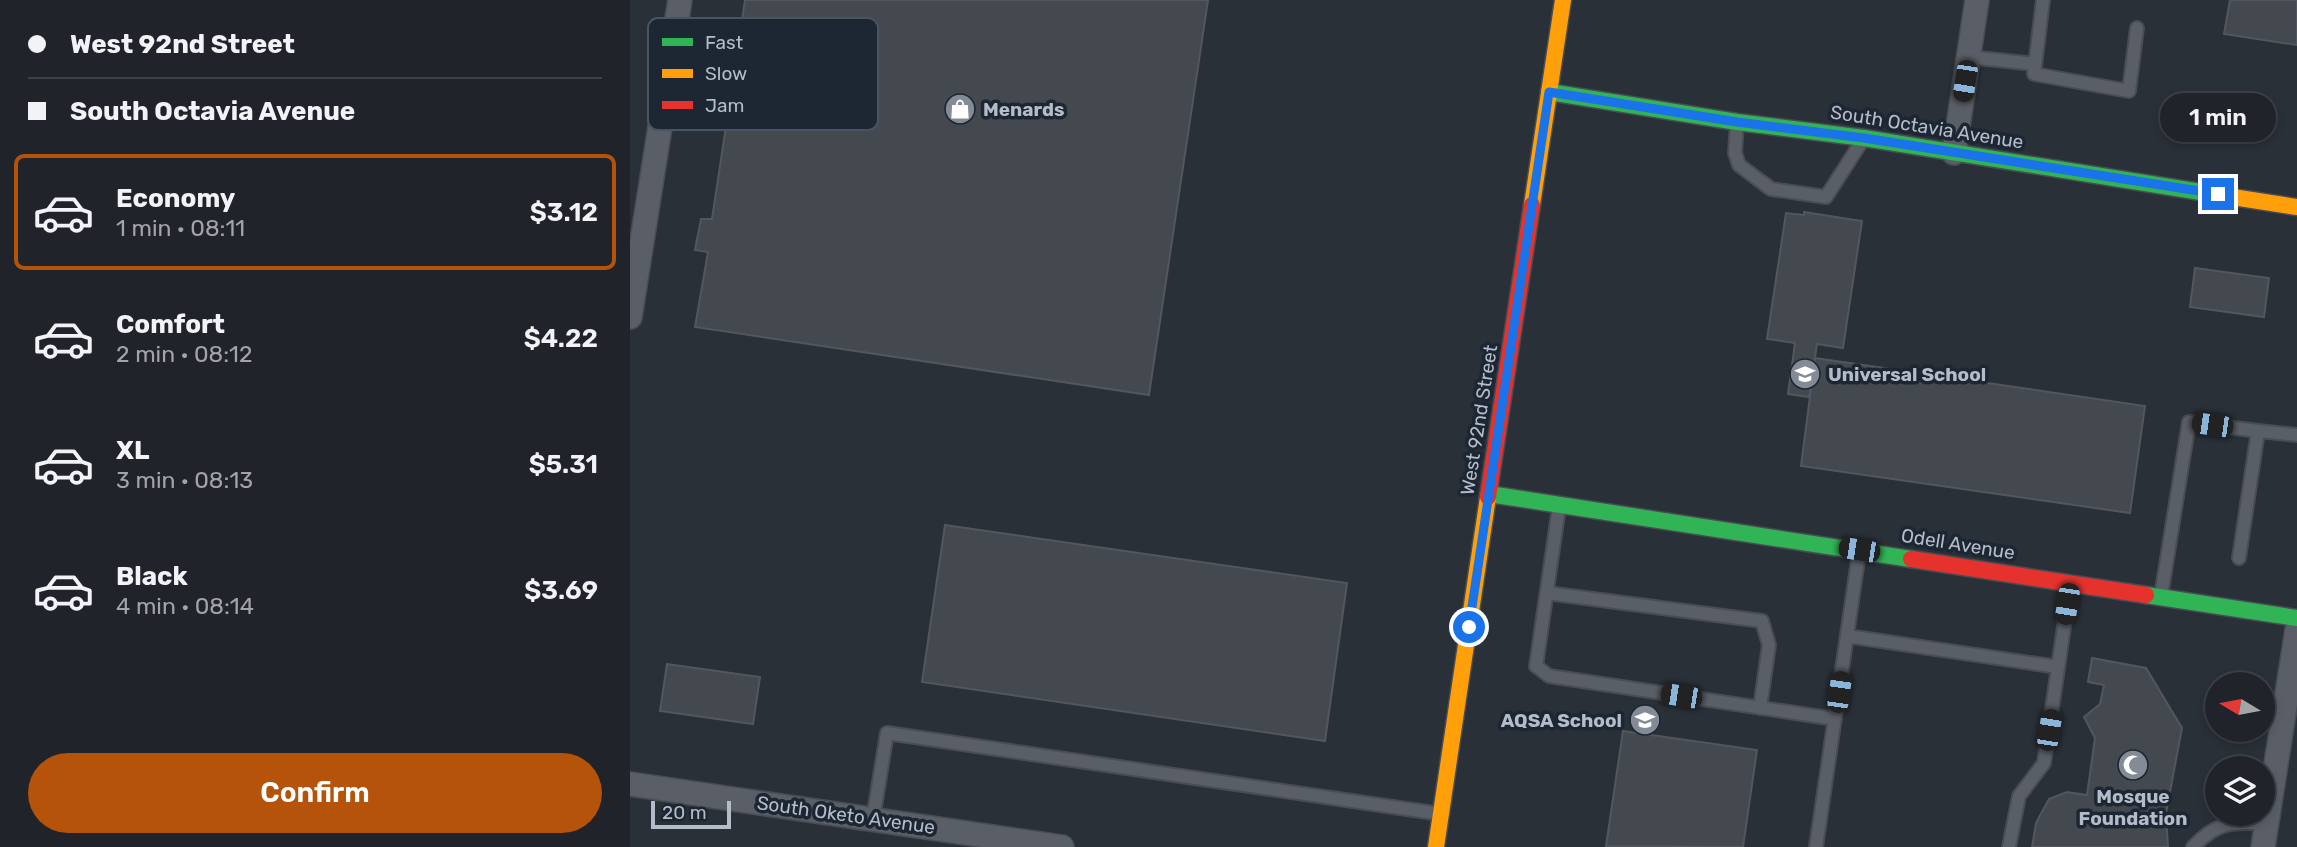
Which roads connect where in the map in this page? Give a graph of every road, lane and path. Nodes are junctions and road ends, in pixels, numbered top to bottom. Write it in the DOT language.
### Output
graph roads {
  1 [pos="680,0"];
  2 [pos="1563,0"];
  3 [pos="1977,0"];
  4 [pos="2043,0"];
  5 [pos="677,18"];
  6 [pos="2137,28"];
  7 [pos="1969,57"];
  8 [pos="2035,64"];
  9 [pos="1549,92"];
  10 [pos="1737,122"];
  11 [pos="659,130"];
  12 [pos="1864,138"];
  13 [pos="1954,153"];
  14 [pos="2297,206"];
  15 [pos="630,317"];
  16 [pos="2258,432"];
  17 [pos="2297,435"];
  18 [pos="1489,494"];
  19 [pos="1559,504"];
  20 [pos="1859,550"];
  21 [pos="2239,558"];
  22 [pos="2071,583"];
  23 [pos="1547,593"];
  24 [pos="2161,597"];
  25 [pos="2297,618"];
  26 [pos="2297,630"];
  27 [pos="1847,636"];
  28 [pos="2058,667"];
  29 [pos="1760,708"];
  30 [pos="1835,719"];
  31 [pos="630,785"];
  32 [pos="1442,814"];
  33 [pos="873,819"];
  34 [pos="2265,836"];
  35 [pos="1062,847"];
  36 [pos="1436,847"];
  37 [pos="1816,847"];
  38 [pos="2009,847"];
  39 [pos="2193,847"];
  1 -- 5 [label="street"];
  2 -- 9 [label="street, West 92nd Street"];
  3 -- 7 [label="street"];
  4 -- 8 [label="lane"];
  6 -- 8 [label="lane"];
  7 -- 8 [label="lane"];
  7 -- 13 [label="street"];
  9 -- 10 [label="street, South Octavia Avenue"];
  9 -- 18 [label="street, West 92nd Street"];
  10 -- 12 [label="street, South Octavia Avenue"];
  10 -- 12 [label="lane"];
  11 -- 15 [label="street"];
  12 -- 13 [label="street, South Octavia Avenue"];
  13 -- 14 [label="street, South Octavia Avenue"];
  16 -- 17 [label="lane"];
  16 -- 21 [label="lane"];
  16 -- 24 [label="lane"];
  18 -- 19 [label="street, Odell Avenue"];
  18 -- 32 [label="street, West 92nd Street"];
  19 -- 20 [label="street, Odell Avenue"];
  19 -- 23 [label="lane"];
  20 -- 22 [label="street, Odell Avenue"];
  20 -- 27 [label="lane"];
  22 -- 24 [label="street, Odell Avenue"];
  22 -- 28 [label="lane"];
  23 -- 29 [label="lane"];
  23 -- 29 [label="lane"];
  24 -- 25 [label="street, Odell Avenue"];
  26 -- 34 [label="street"];
  27 -- 28 [label="lane"];
  27 -- 30 [label="lane"];
  28 -- 38 [label="lane"];
  29 -- 30 [label="lane"];
  30 -- 37 [label="lane"];
  31 -- 33 [label="street, South Oketo Avenue"];
  32 -- 33 [label="lane"];
  32 -- 36 [label="street, West 92nd Street"];
  33 -- 35 [label="street, South Oketo Avenue"];
  34 -- 39 [label="lane"];
}
